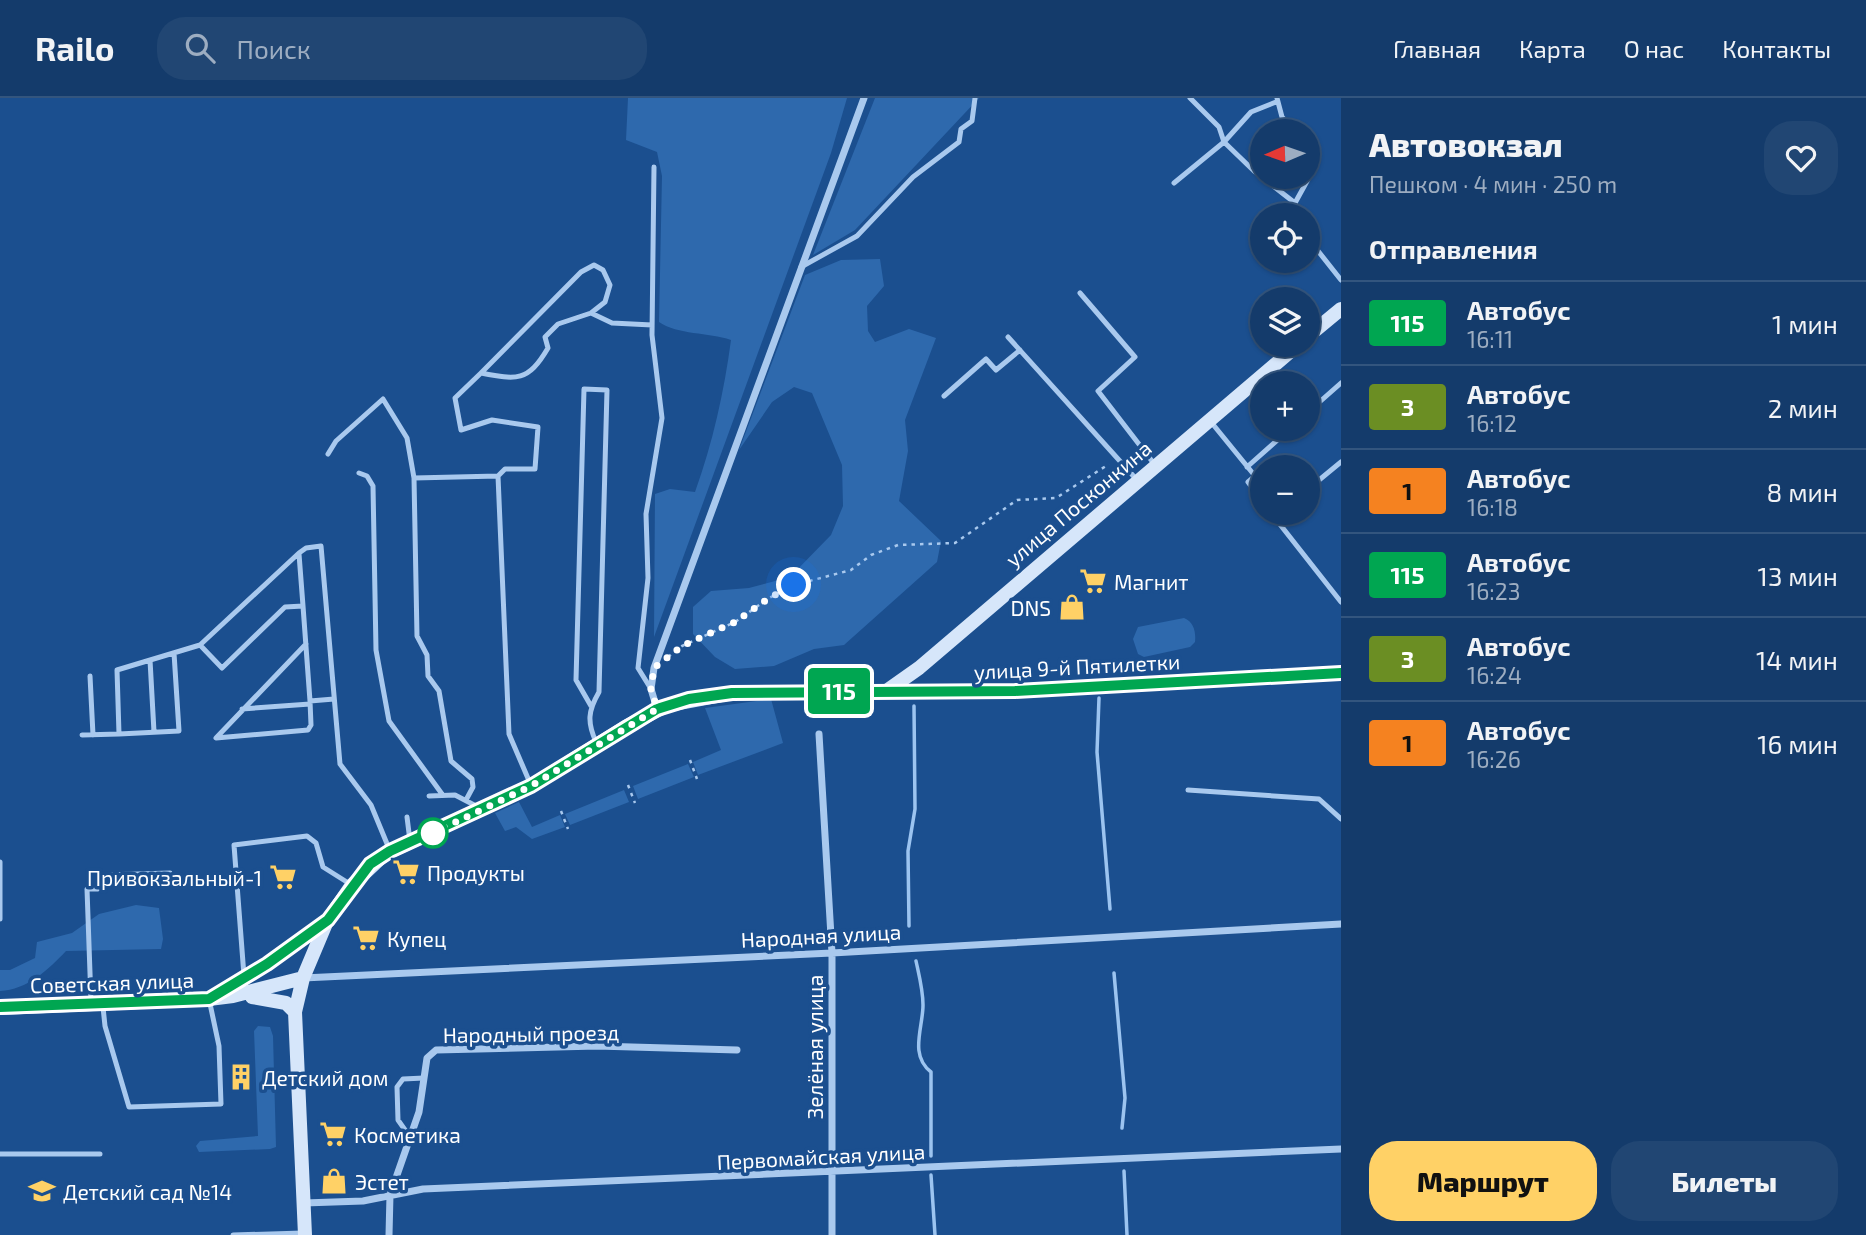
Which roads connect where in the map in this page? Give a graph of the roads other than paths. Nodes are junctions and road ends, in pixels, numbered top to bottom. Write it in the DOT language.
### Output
graph roads {
  1 [pos="864,98"];
  2 [pos="975,98"];
  3 [pos="1190,98"];
  4 [pos="1277,100"];
  5 [pos="1284,119"];
  6 [pos="1224,142"];
  7 [pos="654,167"];
  8 [pos="1174,183"];
  9 [pos="1303,189"];
  10 [pos="1295,203"];
  11 [pos="1320,253"];
  12 [pos="801,267"];
  13 [pos="1341,280"];
  14 [pos="1080,293"];
  15 [pos="1341,309"];
  16 [pos="591,313"];
  17 [pos="652,325"];
  18 [pos="1320,326"];
  19 [pos="1008,337"];
  20 [pos="1020,350"];
  21 [pos="1284,357"];
  22 [pos="481,373"];
  23 [pos="1341,383"];
  24 [pos="944,396"];
  25 [pos="1320,402"];
  26 [pos="1209,419"];
  27 [pos="1276,441"];
  28 [pos="328,454"];
  29 [pos="1341,461"];
  30 [pos="1155,464"];
  31 [pos="1247,467"];
  32 [pos="1250,470"];
  33 [pos="359,473"];
  34 [pos="498,476"];
  35 [pos="414,478"];
  36 [pos="1137,480"];
  37 [pos="1320,480"];
  38 [pos="1281,525"];
  39 [pos="299,553"];
  40 [pos="1341,602"];
  41 [pos="303,606"];
  42 [pos="306,644"];
  43 [pos="200,645"];
  44 [pos="174,653"];
  45 [pos="150,660"];
  46 [pos="1341,673"];
  47 [pos="90,676"];
  48 [pos="651,689"];
  49 [pos="885,692"];
  50 [pos="334,699"];
  51 [pos="310,702"];
  52 [pos="591,706"];
  53 [pos="242,709"];
  54 [pos="657,709"];
  55 [pos="154,732"];
  56 [pos="119,734"];
  57 [pos="819,734"];
  58 [pos="93,735"];
  59 [pos="82,736"];
  60 [pos="597,745"];
  61 [pos="531,786"];
  62 [pos="1188,790"];
  63 [pos="442,794"];
  64 [pos="429,796"];
  65 [pos="466,800"];
  66 [pos="484,810"];
  67 [pos="407,817"];
  68 [pos="1341,819"];
  69 [pos="410,842"];
  70 [pos="390,851"];
  71 [pos="0,862"];
  72 [pos="170,873"];
  73 [pos="352,885"];
  74 [pos="0,919"];
  75 [pos="328,920"];
  76 [pos="1341,923"];
  77 [pos="832,953"];
  78 [pos="303,978"];
  79 [pos="244,979"];
  80 [pos="233,996"];
  81 [pos="209,999"];
  82 [pos="97,1004"];
  83 [pos="0,1007"];
  84 [pos="295,1012"];
  85 [pos="737,1050"];
  86 [pos="424,1078"];
  87 [pos="410,1136"];
  88 [pos="1341,1149"];
  89 [pos="0,1154"];
  90 [pos="100,1154"];
  91 [pos="831,1173"];
  92 [pos="390,1195"];
  93 [pos="303,1203"];
  94 [pos="304,1234"];
  95 [pos="233,1235"];
  96 [pos="389,1235"];
  97 [pos="832,1235"];
  1 -- 12 [label="street"];
  2 -- 12 [label="lane"];
  3 -- 6 [label="lane"];
  4 -- 5 [label="lane"];
  4 -- 6 [label="lane"];
  6 -- 8 [label="lane"];
  6 -- 10 [label="lane"];
  7 -- 17 [label="lane"];
  9 -- 10 [label="lane"];
  11 -- 13 [label="lane"];
  12 -- 48 [label="street"];
  14 -- 30 [label="lane"];
  15 -- 18 [label="street"];
  16 -- 17 [label="lane"];
  16 -- 22 [label="lane"];
  16 -- 22 [label="lane"];
  17 -- 48 [label="lane"];
  19 -- 20 [label="lane"];
  20 -- 24 [label="lane"];
  20 -- 36 [label="lane"];
  21 -- 26 [label="street, улица Посконкина"];
  22 -- 34 [label="lane"];
  23 -- 25 [label="lane"];
  26 -- 30 [label="street, улица Посконкина"];
  26 -- 31 [label="lane"];
  27 -- 31 [label="lane"];
  28 -- 35 [label="lane"];
  29 -- 37 [label="lane"];
  30 -- 36 [label="street, улица Посконкина"];
  31 -- 32 [label="lane"];
  33 -- 63 [label="lane"];
  34 -- 35 [label="lane"];
  34 -- 61 [label="lane"];
  35 -- 65 [label="lane"];
  36 -- 49 [label="street, улица Посконкина"];
  38 -- 40 [label="lane"];
  39 -- 41 [label="lane"];
  39 -- 43 [label="lane"];
  39 -- 50 [label="lane"];
  41 -- 42 [label="lane"];
  41 -- 43 [label="lane"];
  42 -- 51 [label="lane"];
  42 -- 53 [label="lane"];
  43 -- 44 [label="lane"];
  44 -- 45 [label="lane"];
  44 -- 55 [label="lane"];
  45 -- 55 [label="lane"];
  45 -- 56 [label="lane"];
  46 -- 49 [label="street, улица 9-й Пятилетки"];
  47 -- 58 [label="lane"];
  48 -- 54 [label="street"];
  49 -- 54 [label="street, улица 9-й Пятилетки"];
  50 -- 51 [label="lane"];
  50 -- 70 [label="lane"];
  51 -- 53 [label="lane"];
  51 -- 53 [label="lane"];
  52 -- 52 [label="lane"];
  52 -- 60 [label="lane"];
  54 -- 60 [label="street, улица 9-й Пятилетки"];
  55 -- 56 [label="lane"];
  56 -- 58 [label="lane"];
  57 -- 77 [label="street, Зелёная улица"];
  58 -- 59 [label="lane"];
  60 -- 61 [label="street, Советская улица"];
  61 -- 66 [label="street, Советская улица"];
  62 -- 68 [label="lane"];
  63 -- 64 [label="lane"];
  63 -- 65 [label="lane"];
  65 -- 66 [label="lane"];
  66 -- 69 [label="street, Советская улица"];
  67 -- 69 [label="lane"];
  69 -- 70 [label="street, Советская улица"];
  70 -- 73 [label="street, Советская улица"];
  71 -- 74 [label="lane"];
  72 -- 82 [label="lane"];
  73 -- 75 [label="street, Советская улица"];
  73 -- 79 [label="lane"];
  75 -- 78 [label="street"];
  75 -- 79 [label="street, Советская улица"];
  76 -- 77 [label="street, Народная улица"];
  77 -- 78 [label="street, Народная улица"];
  77 -- 91 [label="street, Зелёная улица"];
  78 -- 80 [label="street"];
  78 -- 84 [label="street"];
  79 -- 81 [label="street, Советская улица"];
  80 -- 81 [label="street"];
  80 -- 84 [label="street"];
  81 -- 82 [label="street, Советская улица"];
  81 -- 82 [label="lane"];
  82 -- 83 [label="street, Советская улица"];
  84 -- 93 [label="street"];
  85 -- 86 [label="street, Народный проезд"];
  86 -- 87 [label="street, Народный проезд"];
  86 -- 87 [label="lane"];
  87 -- 92 [label="street, Народный проезд"];
  88 -- 91 [label="street, Первомайская улица"];
  89 -- 90 [label="lane"];
  91 -- 92 [label="street, Первомайская улица"];
  91 -- 97 [label="street, Зелёная улица"];
  92 -- 93 [label="street, Первомайская улица"];
  92 -- 96 [label="street, Народный проезд"];
  93 -- 94 [label="street"];
  94 -- 95 [label="lane"];
}
